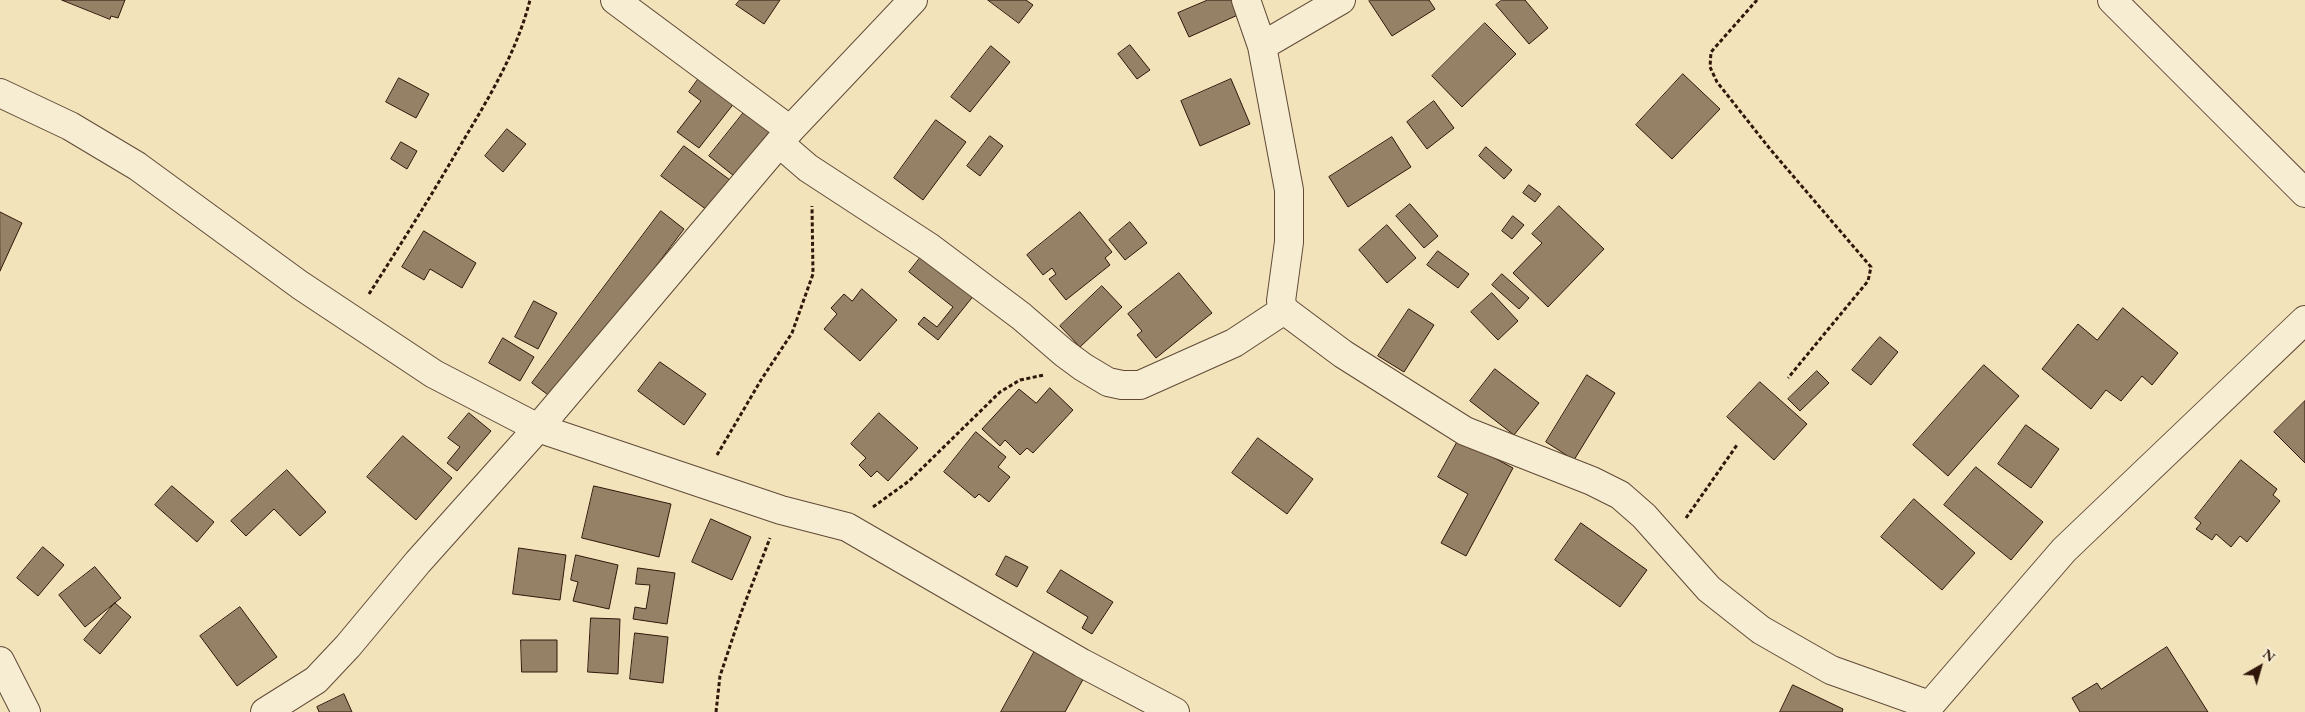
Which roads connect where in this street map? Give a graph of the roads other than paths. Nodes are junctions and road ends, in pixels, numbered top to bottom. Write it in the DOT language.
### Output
graph roads {
  1 [pos="615,0"];
  2 [pos="913,0"];
  3 [pos="1246,0"];
  4 [pos="1341,0"];
  5 [pos="2112,0"];
  6 [pos="1262,46"];
  7 [pos="0,93"];
  8 [pos="785,136"];
  9 [pos="2305,192"];
  10 [pos="1284,310"];
  11 [pos="2305,320"];
  12 [pos="538,428"];
  13 [pos="0,661"];
  14 [pos="1926,708"];
  15 [pos="26,712"];
  16 [pos="265,712"];
  17 [pos="1175,712"];
  1 -- 8 [label="street"];
  2 -- 8 [label="street"];
  3 -- 6 [label="street"];
  4 -- 6 [label="street"];
  5 -- 9 [label="street"];
  6 -- 10 [label="street"];
  7 -- 12 [label="street"];
  8 -- 10 [label="street"];
  8 -- 12 [label="street"];
  10 -- 14 [label="street"];
  11 -- 14 [label="street"];
  12 -- 16 [label="street"];
  12 -- 17 [label="street"];
  13 -- 15 [label="street"];
}
